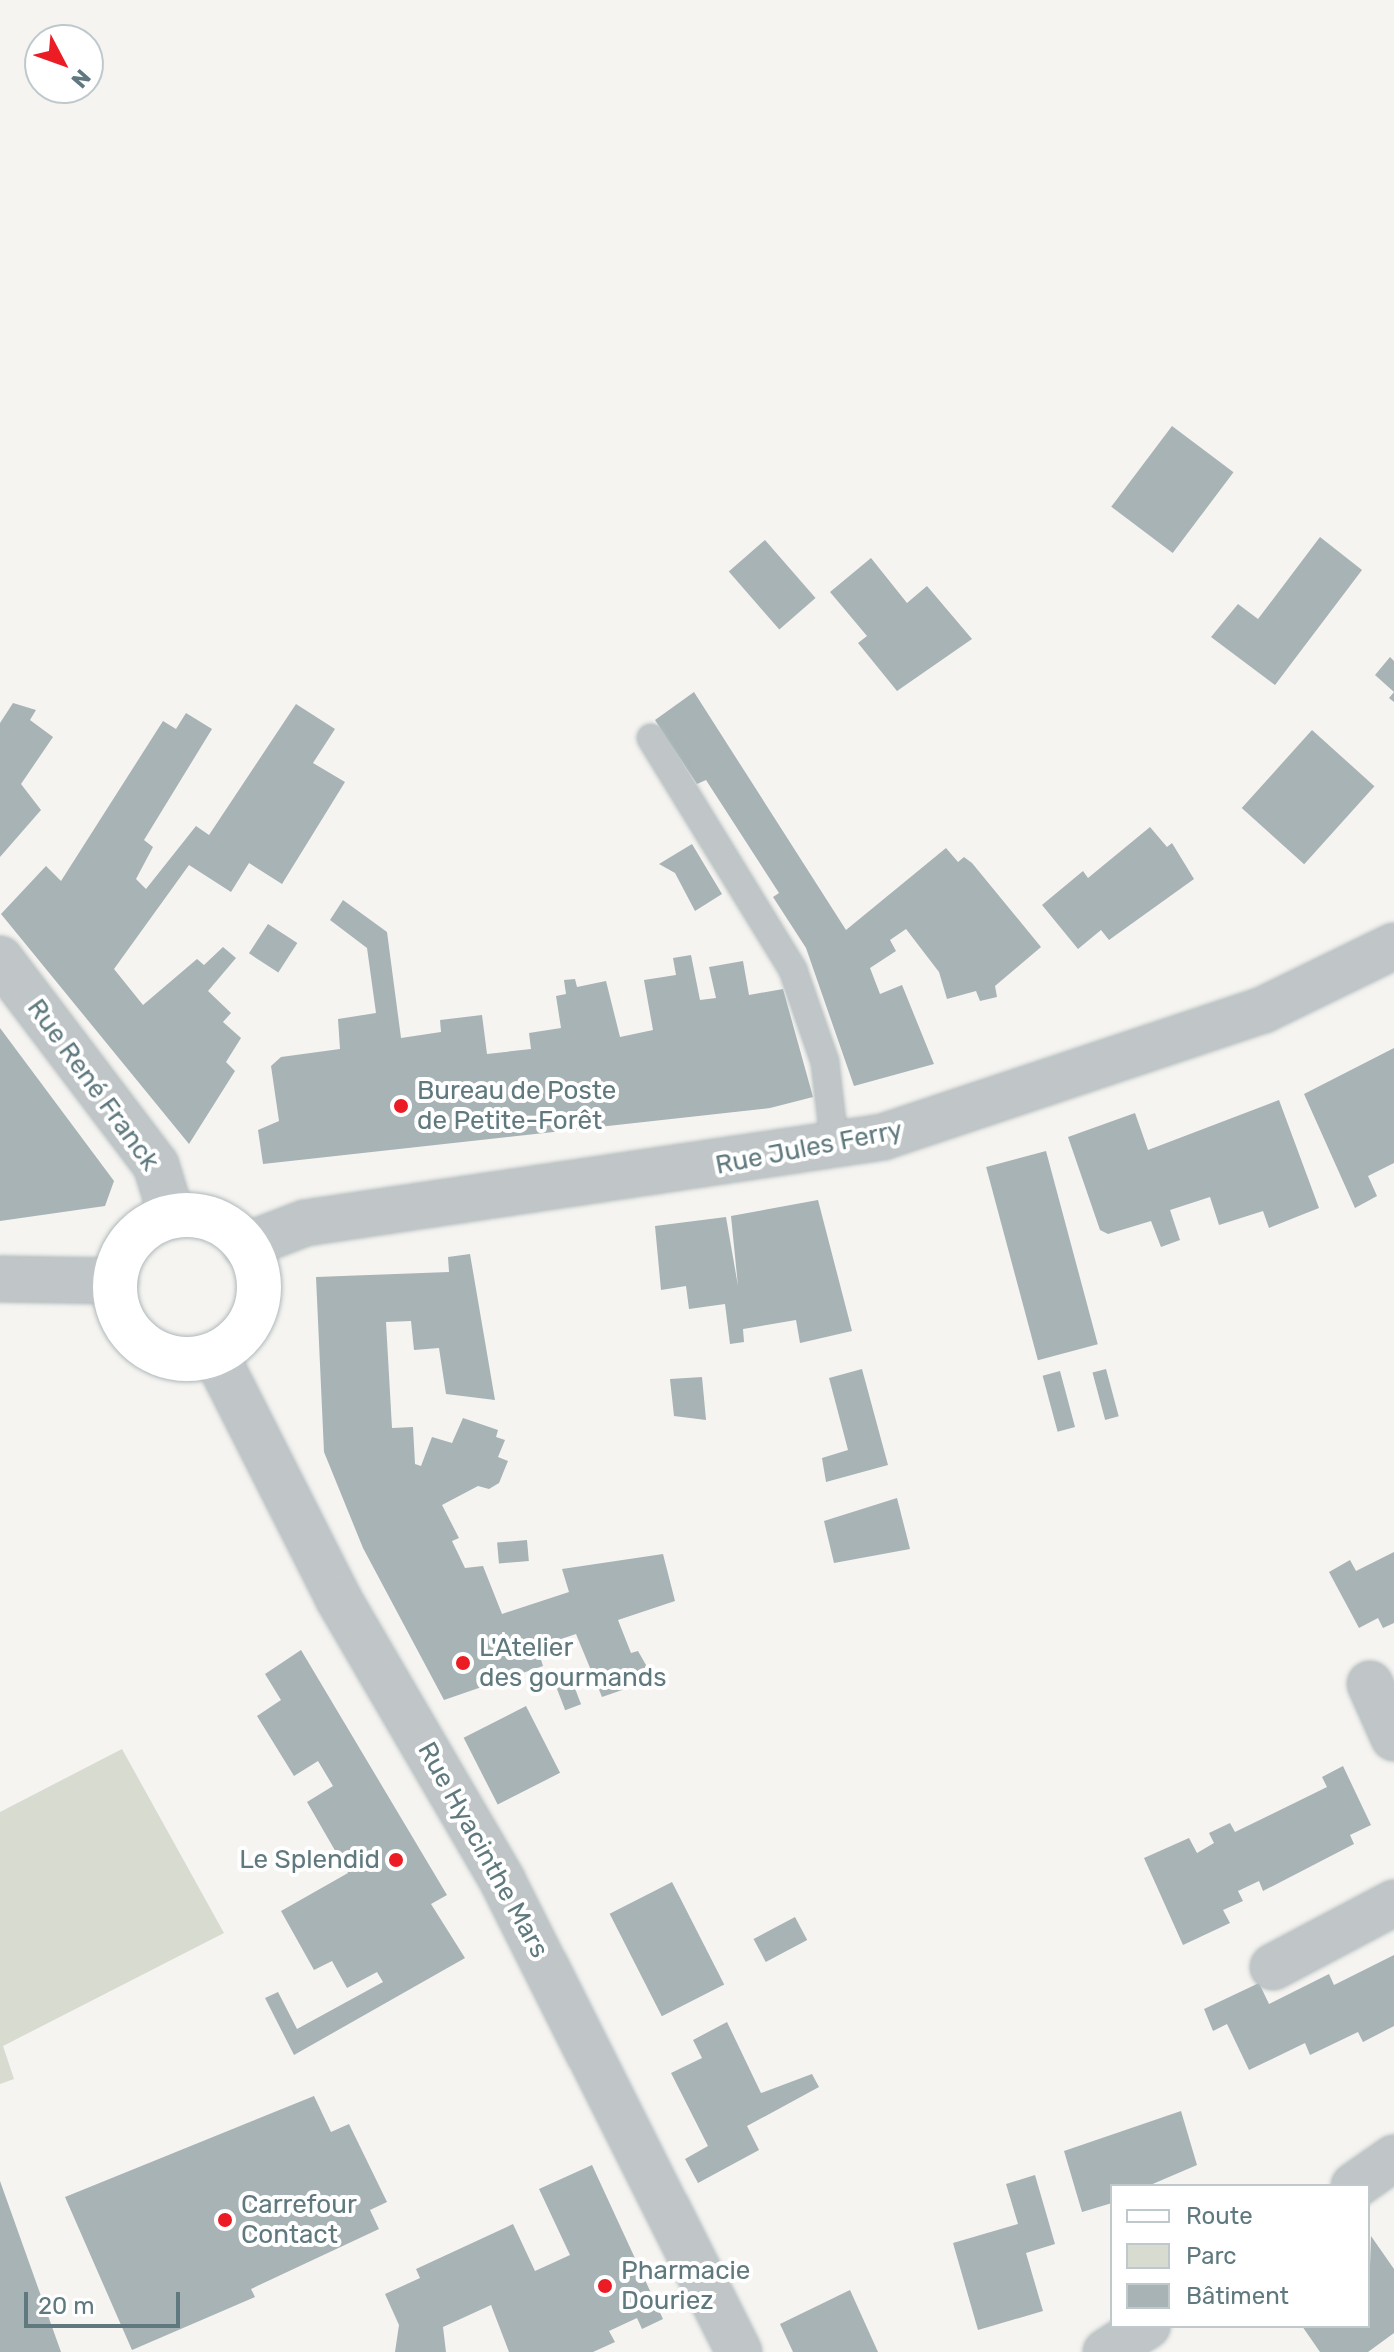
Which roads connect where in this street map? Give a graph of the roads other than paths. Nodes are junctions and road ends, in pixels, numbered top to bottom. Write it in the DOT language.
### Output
graph roads {
  1 [pos="651,738"];
  2 [pos="1394,946"];
  3 [pos="0,959"];
  4 [pos="835,1148"];
  5 [pos="172,1217"];
  6 [pos="245,1246"];
  7 [pos="0,1279"];
  8 [pos="116,1281"];
  9 [pos="215,1354"];
  10 [pos="1370,1684"];
  11 [pos="1394,1738"];
  12 [pos="1394,1903"];
  13 [pos="1273,1967"];
  14 [pos="1394,2158"];
  15 [pos="1357,2184"];
  16 [pos="1144,2328"];
  17 [pos="739,2352"];
  18 [pos="1106,2352"];
  1 -- 4 [label="lane"];
  2 -- 4 [label="street, Rue Jules Ferry"];
  3 -- 5 [label="street, Rue René Franck"];
  4 -- 6 [label="street, Rue Jules Ferry"];
  5 -- 6 [label="street"];
  5 -- 8 [label="street"];
  6 -- 9 [label="street"];
  7 -- 8 [label="street"];
  8 -- 9 [label="street"];
  9 -- 17 [label="street, Rue Hyacinthe Mars"];
  10 -- 11 [label="street"];
  12 -- 13 [label="street"];
  14 -- 15 [label="street"];
  16 -- 18 [label="street"];
}
